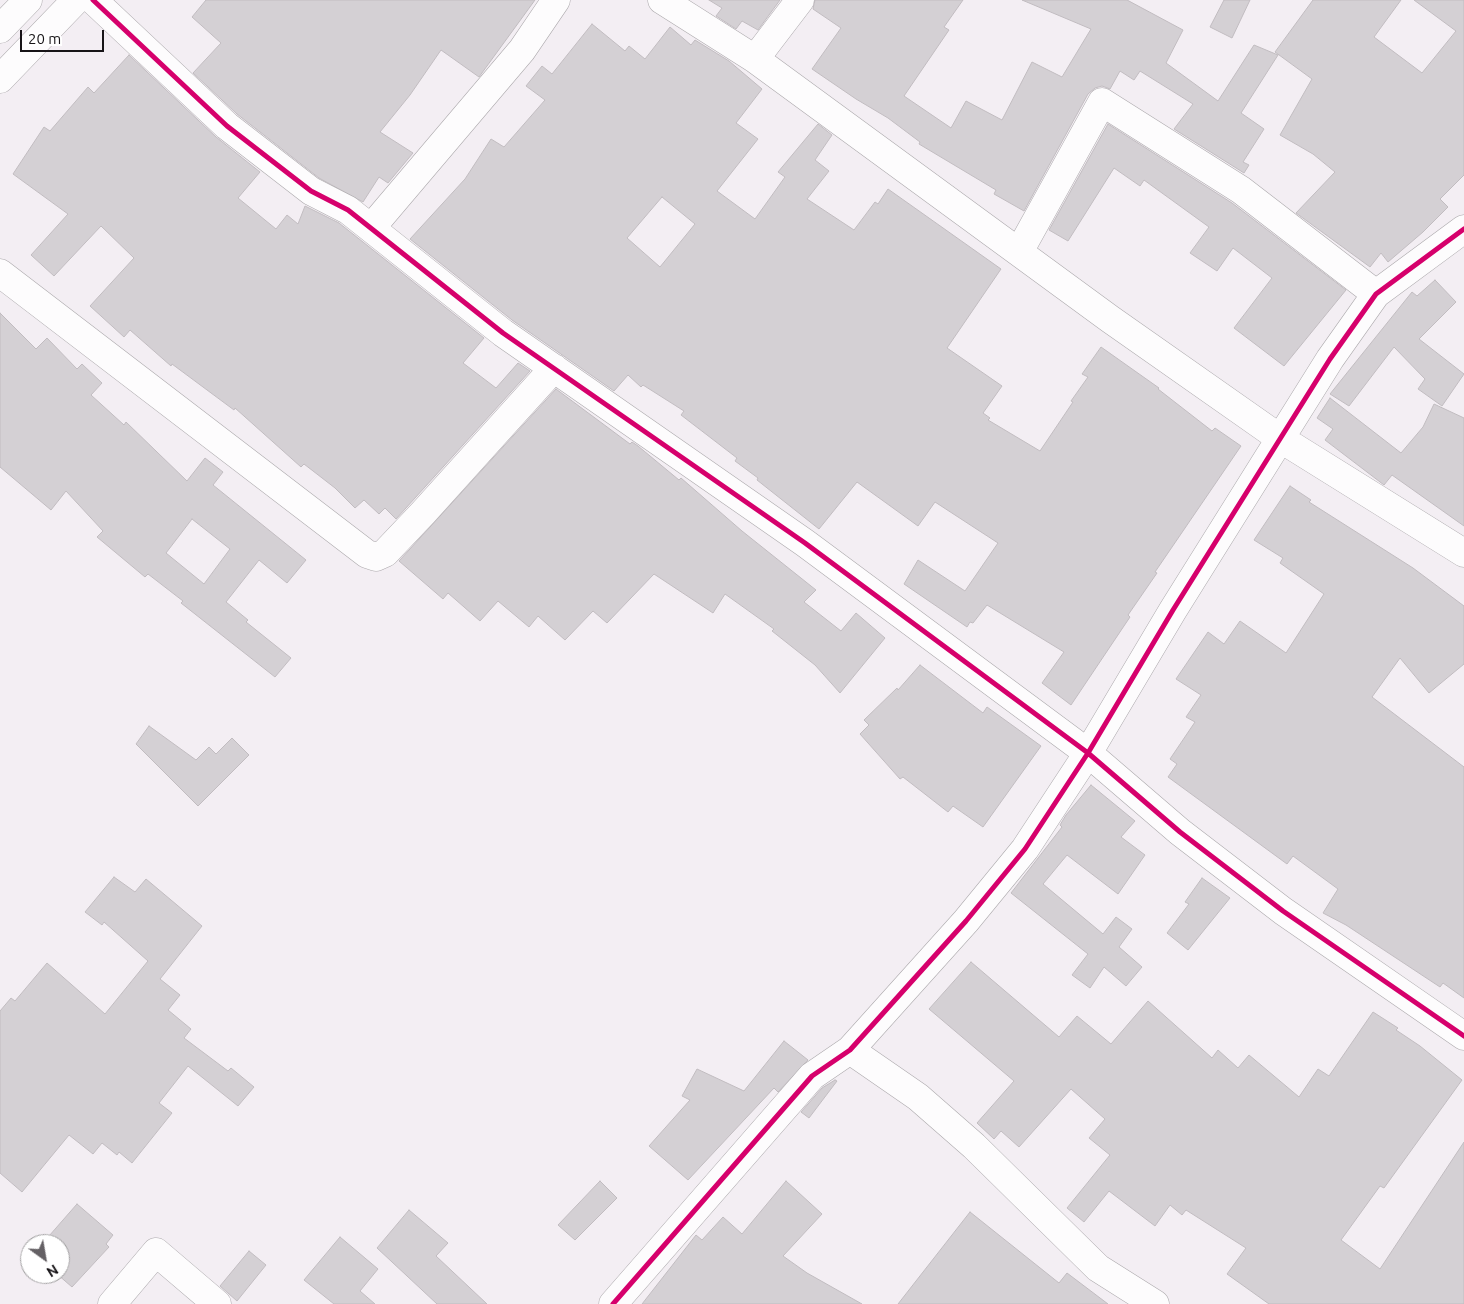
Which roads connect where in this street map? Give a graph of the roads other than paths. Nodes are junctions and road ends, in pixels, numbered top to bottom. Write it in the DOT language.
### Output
graph roads {
  1 [pos="28,0"];
  2 [pos="76,0"];
  3 [pos="93,0"];
  4 [pos="556,0"];
  5 [pos="662,0"];
  6 [pos="800,0"];
  7 [pos="0,29"];
  8 [pos="755,59"];
  9 [pos="0,79"];
  10 [pos="371,228"];
  11 [pos="1464,228"];
  12 [pos="1019,252"];
  13 [pos="0,273"];
  14 [pos="1376,294"];
  15 [pos="554,368"];
  16 [pos="1281,439"];
  17 [pos="1464,553"];
  18 [pos="1088,753"];
  19 [pos="1464,1036"];
  20 [pos="850,1050"];
  21 [pos="112,1304"];
  22 [pos="217,1304"];
  23 [pos="613,1304"];
  24 [pos="1155,1304"];
  1 -- 7 [label="main road"];
  2 -- 9 [label="main road"];
  3 -- 10 [label="main road"];
  4 -- 10 [label="main road"];
  5 -- 8 [label="main road"];
  6 -- 8 [label="main road"];
  8 -- 12 [label="main road"];
  10 -- 15 [label="main road"];
  11 -- 14 [label="main road"];
  12 -- 14 [label="main road"];
  12 -- 16 [label="main road"];
  13 -- 15 [label="main road"];
  14 -- 16 [label="main road"];
  15 -- 18 [label="main road"];
  16 -- 17 [label="main road"];
  16 -- 18 [label="main road"];
  18 -- 19 [label="main road"];
  18 -- 20 [label="main road"];
  20 -- 23 [label="main road"];
  20 -- 24 [label="main road"];
  21 -- 22 [label="main road"];
}
